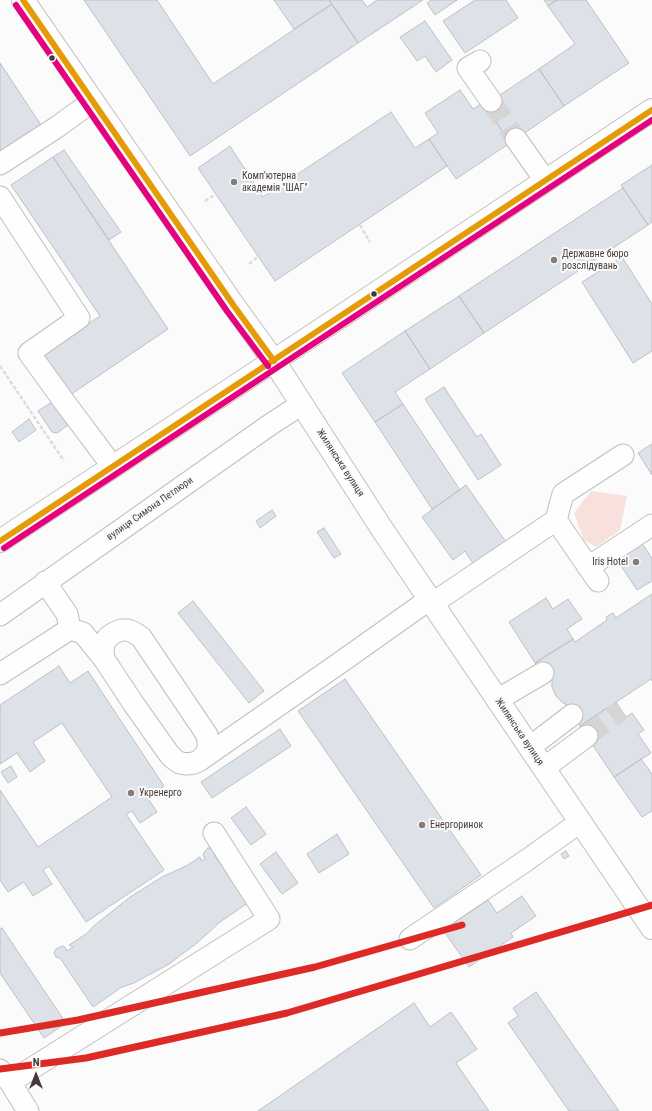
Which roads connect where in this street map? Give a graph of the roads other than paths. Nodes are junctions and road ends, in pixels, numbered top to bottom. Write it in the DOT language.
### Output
graph roads {
  1 [pos="23,0"];
  2 [pos="480,61"];
  3 [pos="93,101"];
  4 [pos="491,101"];
  5 [pos="652,110"];
  6 [pos="516,139"];
  7 [pos="0,164"];
  8 [pos="545,180"];
  9 [pos="0,197"];
  10 [pos="274,361"];
  11 [pos="302,404"];
  12 [pos="623,455"];
  13 [pos="113,467"];
  14 [pos="556,520"];
  15 [pos="652,525"];
  16 [pos="0,542"];
  17 [pos="45,582"];
  18 [pos="431,601"];
  19 [pos="0,615"];
  20 [pos="76,631"];
  21 [pos="114,633"];
  22 [pos="104,659"];
  23 [pos="542,673"];
  24 [pos="0,674"];
  25 [pos="497,700"];
  26 [pos="572,715"];
  27 [pos="587,736"];
  28 [pos="530,747"];
  29 [pos="200,760"];
  30 [pos="544,768"];
  31 [pos="580,822"];
  32 [pos="214,832"];
  33 [pos="652,928"];
  34 [pos="410,939"];
  35 [pos="5,1076"];
  36 [pos="28,1111"];
  1 -- 3 [label="main road, Жилянська вулиця"];
  2 -- 4 [label="street"];
  3 -- 7 [label="street"];
  3 -- 10 [label="main road, Жилянська вулиця"];
  5 -- 8 [label="main road"];
  6 -- 8 [label="street"];
  8 -- 10 [label="main road"];
  9 -- 13 [label="street"];
  10 -- 11 [label="main road, Жилянська вулиця"];
  10 -- 13 [label="main road"];
  11 -- 17 [label="street, вулиця Симона Петлюри"];
  11 -- 18 [label="main road, Жилянська вулиця"];
  12 -- 14 [label="street"];
  13 -- 16 [label="main road"];
  14 -- 15 [label="street"];
  14 -- 18 [label="street"];
  17 -- 19 [label="street, вулиця Симона Петлюри"];
  17 -- 20 [label="street"];
  18 -- 25 [label="main road, Жилянська вулиця"];
  18 -- 29 [label="street"];
  20 -- 21 [label="street"];
  20 -- 22 [label="street"];
  20 -- 24 [label="street"];
  21 -- 22 [label="street"];
  21 -- 29 [label="street"];
  22 -- 29 [label="street"];
  23 -- 25 [label="street"];
  25 -- 28 [label="main road, Жилянська вулиця"];
  26 -- 28 [label="street"];
  27 -- 30 [label="street"];
  28 -- 30 [label="main road, Жилянська вулиця"];
  30 -- 31 [label="main road, Жилянська вулиця"];
  31 -- 33 [label="main road, Жилянська вулиця"];
  31 -- 34 [label="street"];
  32 -- 35 [label="street"];
  35 -- 36 [label="street"];
}
